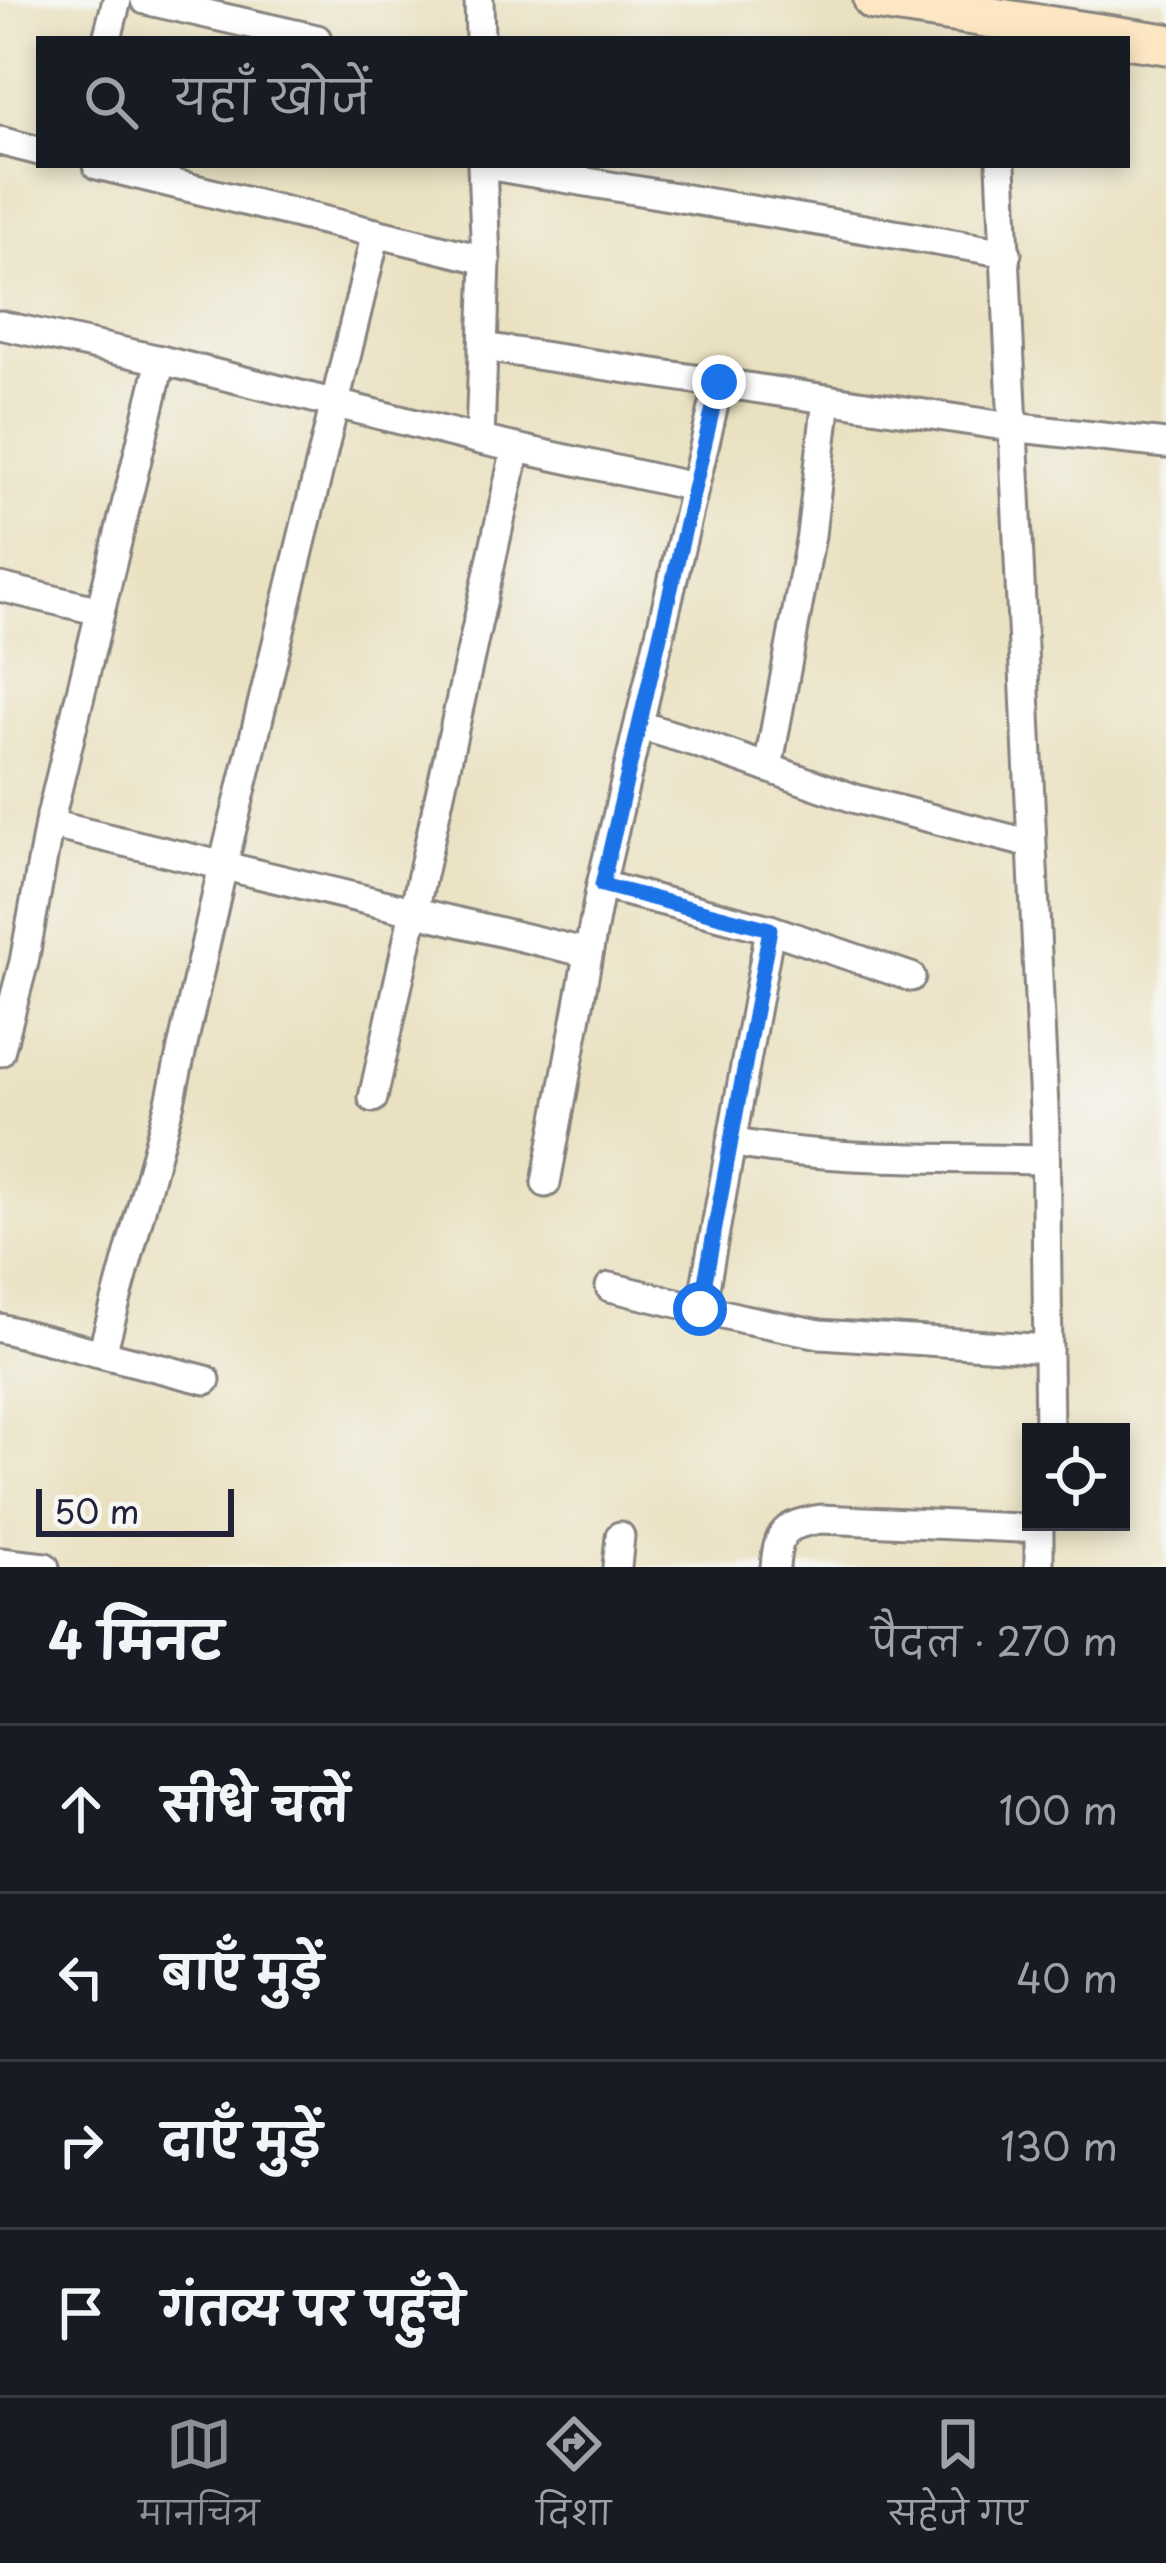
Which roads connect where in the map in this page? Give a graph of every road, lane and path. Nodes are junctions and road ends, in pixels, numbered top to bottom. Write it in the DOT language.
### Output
graph roads {
  1 [pos="117,0"];
  2 [pos="145,0"];
  3 [pos="479,0"];
  4 [pos="874,0"];
  5 [pos="992,19"];
  6 [pos="108,36"];
  7 [pos="303,36"];
  8 [pos="480,36"];
  9 [pos="1110,36"];
  10 [pos="1130,39"];
  11 [pos="1166,44"];
  12 [pos="0,141"];
  13 [pos="36,150"];
  14 [pos="109,168"];
  15 [pos="484,168"];
  16 [pos="502,168"];
  17 [pos="1001,168"];
  18 [pos="376,233"];
  19 [pos="1007,253"];
  20 [pos="486,260"];
  21 [pos="0,325"];
  22 [pos="483,347"];
  23 [pos="161,360"];
  24 [pos="719,382"];
  25 [pos="827,399"];
  26 [pos="336,404"];
  27 [pos="1011,427"];
  28 [pos="480,440"];
  29 [pos="1166,444"];
  30 [pos="516,448"];
  31 [pos="694,487"];
  32 [pos="0,587"];
  33 [pos="100,610"];
  34 [pos="639,725"];
  35 [pos="768,767"];
  36 [pos="49,824"];
  37 [pos="1031,844"];
  38 [pos="223,866"];
  39 [pos="602,885"];
  40 [pos="413,911"];
  41 [pos="770,929"];
  42 [pos="589,953"];
  43 [pos="911,976"];
  44 [pos="0,1052"];
  45 [pos="373,1098"];
  46 [pos="731,1142"];
  47 [pos="1045,1160"];
  48 [pos="546,1183"];
  49 [pos="610,1287"];
  50 [pos="700,1309"];
  51 [pos="0,1328"];
  52 [pos="1048,1349"];
  53 [pos="102,1353"];
  54 [pos="206,1380"];
  55 [pos="1048,1423"];
  56 [pos="1022,1527"];
  57 [pos="1039,1531"];
  58 [pos="620,1536"];
  59 [pos="0,1562"];
  60 [pos="45,1567"];
  61 [pos="617,1567"];
  62 [pos="776,1567"];
  63 [pos="1039,1567"];
  1 -- 6 [label="street"];
  2 -- 7 [label="street"];
  3 -- 8 [label="street"];
  4 -- 5 [label="main road"];
  5 -- 9 [label="main road"];
  10 -- 11 [label="main road"];
  12 -- 13 [label="street"];
  14 -- 18 [label="street"];
  15 -- 20 [label="street"];
  16 -- 19 [label="street"];
  17 -- 19 [label="street"];
  18 -- 20 [label="street"];
  18 -- 26 [label="street"];
  19 -- 27 [label="street"];
  20 -- 22 [label="street"];
  21 -- 23 [label="street"];
  22 -- 24 [label="street"];
  22 -- 28 [label="street"];
  23 -- 26 [label="street"];
  23 -- 33 [label="street"];
  24 -- 25 [label="street"];
  24 -- 31 [label="street"];
  25 -- 27 [label="street"];
  25 -- 35 [label="street"];
  26 -- 28 [label="street"];
  26 -- 38 [label="street"];
  27 -- 29 [label="street"];
  27 -- 37 [label="street"];
  28 -- 30 [label="street"];
  30 -- 31 [label="street"];
  30 -- 40 [label="street"];
  31 -- 34 [label="street"];
  32 -- 33 [label="street"];
  33 -- 36 [label="street"];
  34 -- 35 [label="street"];
  34 -- 39 [label="street"];
  35 -- 37 [label="street"];
  36 -- 38 [label="street"];
  36 -- 44 [label="street"];
  37 -- 47 [label="street"];
  38 -- 40 [label="street"];
  38 -- 53 [label="street"];
  39 -- 41 [label="street"];
  39 -- 42 [label="street"];
  40 -- 42 [label="street"];
  40 -- 45 [label="street"];
  41 -- 43 [label="street"];
  41 -- 46 [label="street"];
  42 -- 48 [label="street"];
  46 -- 47 [label="street"];
  46 -- 50 [label="street"];
  47 -- 52 [label="street"];
  49 -- 50 [label="street"];
  50 -- 52 [label="street"];
  51 -- 53 [label="street"];
  52 -- 55 [label="street"];
  53 -- 54 [label="street"];
  56 -- 62 [label="street"];
  57 -- 63 [label="street"];
  58 -- 61 [label="street"];
  59 -- 60 [label="street"];
}
